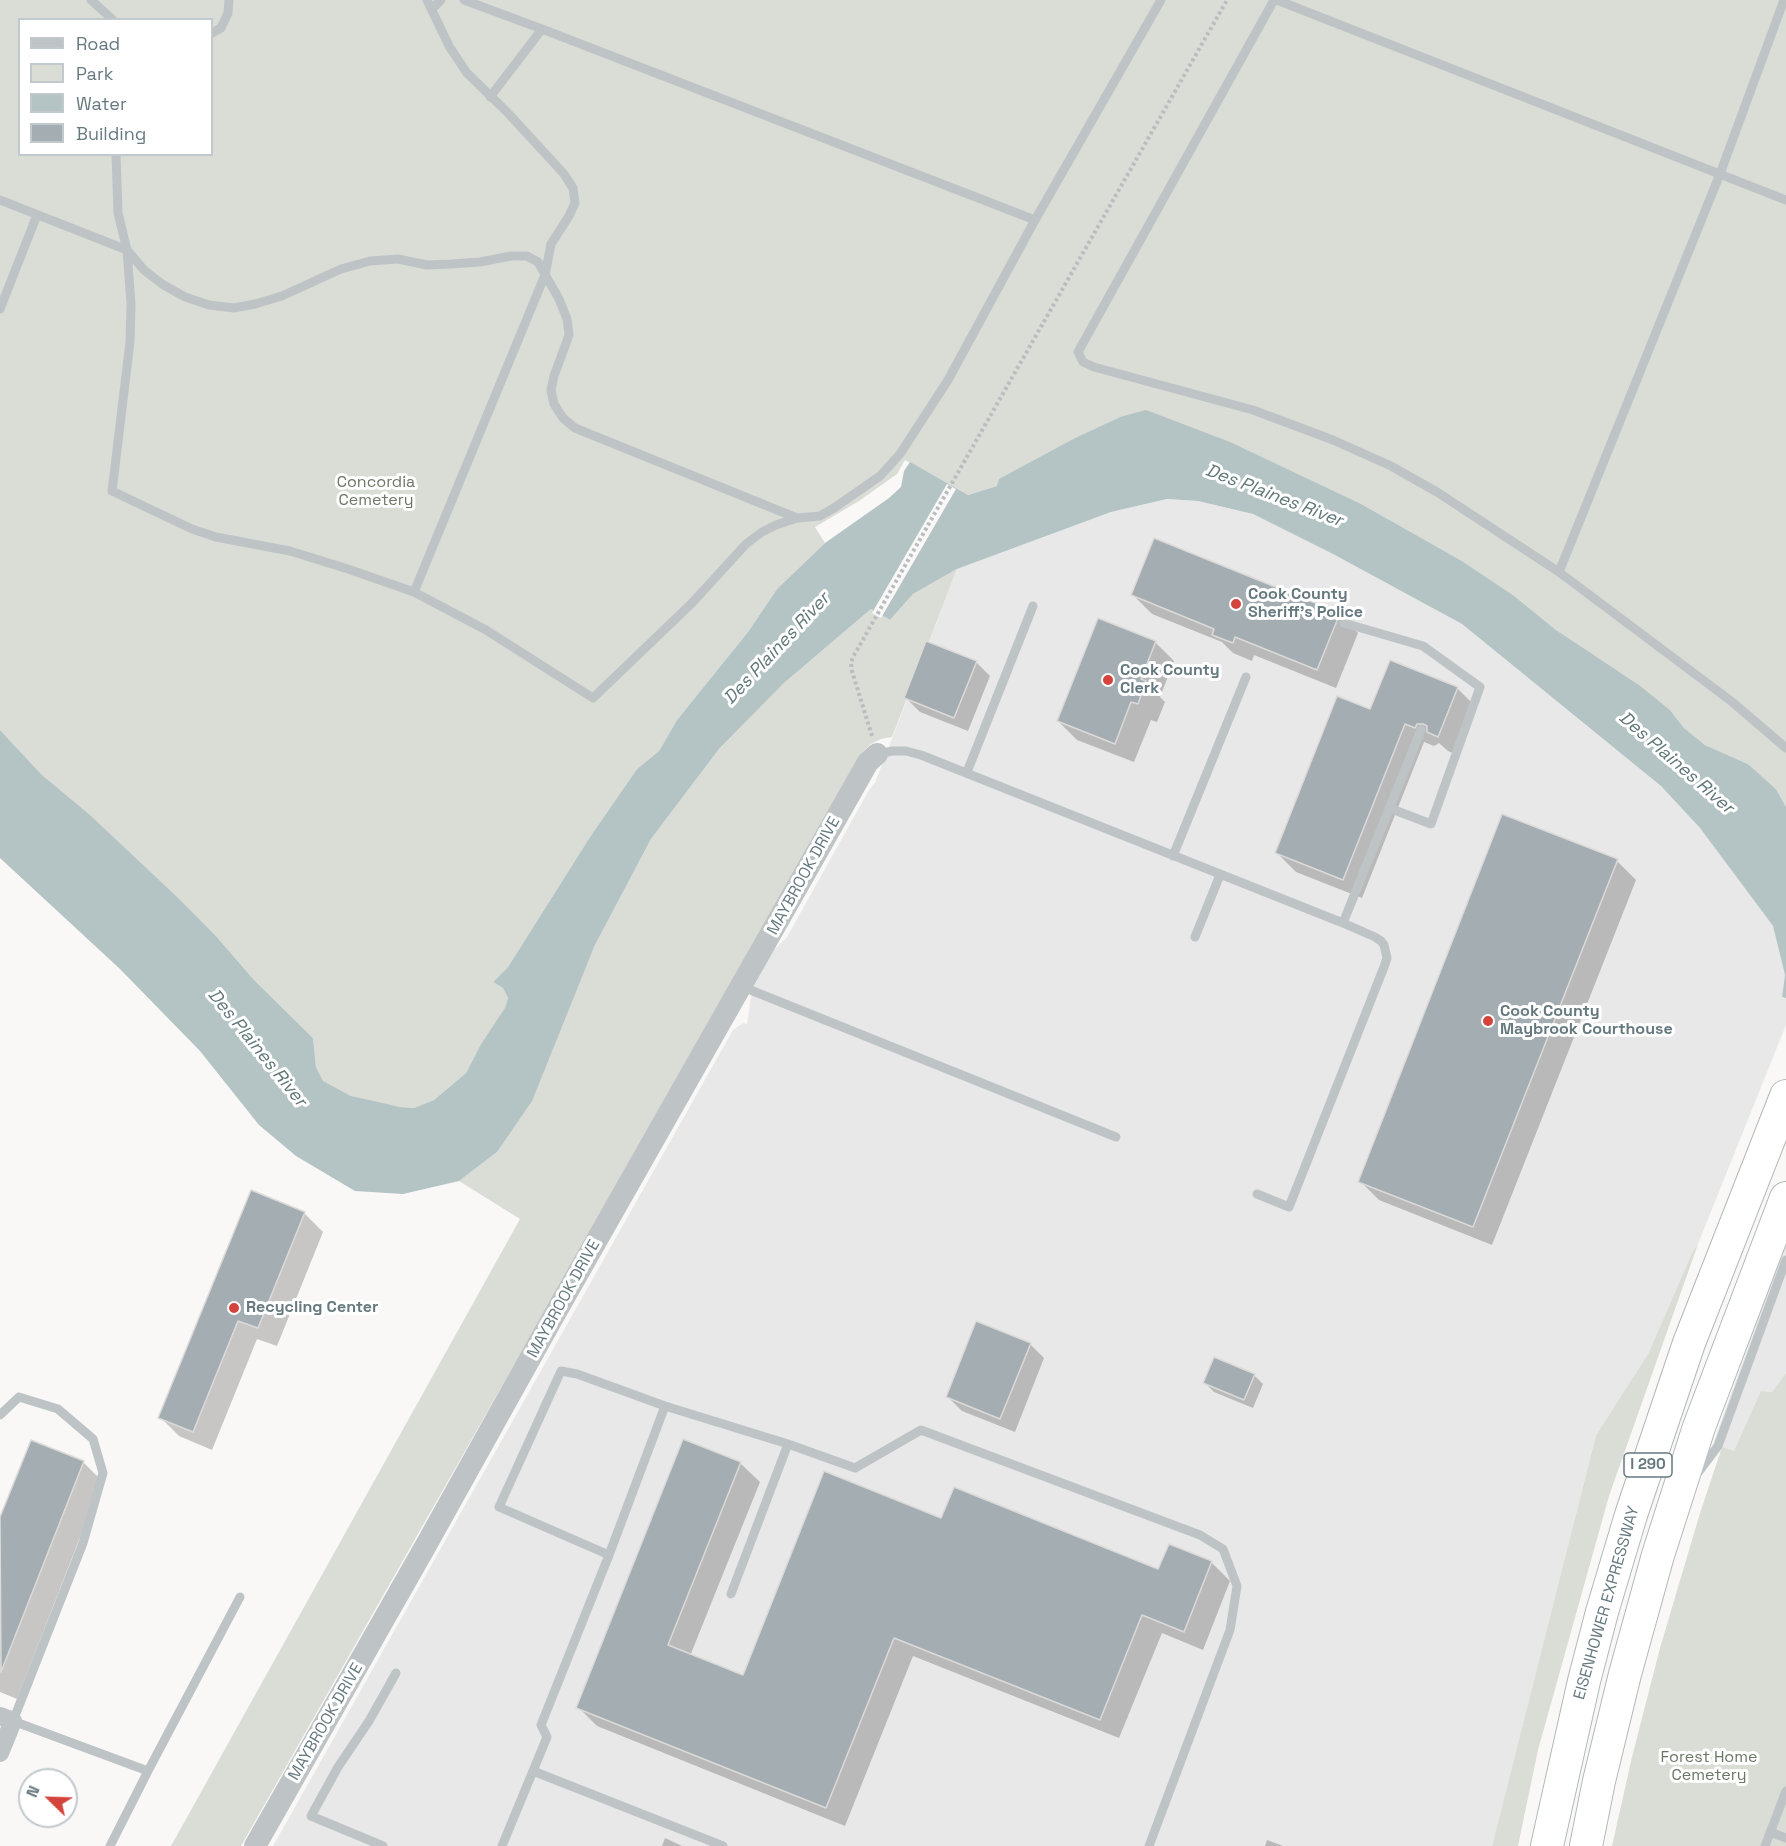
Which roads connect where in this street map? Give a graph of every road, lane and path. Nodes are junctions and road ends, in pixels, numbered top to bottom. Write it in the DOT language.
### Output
graph roads {
  1 [pos="91,0"];
  2 [pos="229,0"];
  3 [pos="427,0"];
  4 [pos="441,0"];
  5 [pos="464,0"];
  6 [pos="1161,0"];
  7 [pos="1227,0"];
  8 [pos="1276,0"];
  9 [pos="1784,0"];
  10 [pos="432,9"];
  11 [pos="110,18"];
  12 [pos="542,29"];
  13 [pos="213,32"];
  14 [pos="490,97"];
  15 [pos="116,156"];
  16 [pos="1720,174"];
  17 [pos="0,200"];
  18 [pos="1786,200"];
  19 [pos="37,215"];
  20 [pos="1035,220"];
  21 [pos="127,250"];
  22 [pos="545,275"];
  23 [pos="0,309"];
  24 [pos="797,518"];
  25 [pos="1559,572"];
  26 [pos="414,592"];
  27 [pos="1033,606"];
  28 [pos="1344,623"];
  29 [pos="1246,677"];
  30 [pos="1421,730"];
  31 [pos="1786,748"];
  32 [pos="877,754"];
  33 [pos="967,772"];
  34 [pos="1389,808"];
  35 [pos="1173,856"];
  36 [pos="1220,875"];
  37 [pos="1342,923"];
  38 [pos="1195,937"];
  39 [pos="741,986"];
  40 [pos="1786,1096"];
  41 [pos="1116,1137"];
  42 [pos="1257,1194"];
  43 [pos="1786,1198"];
  44 [pos="1786,1260"];
  45 [pos="665,1406"];
  46 [pos="0,1415"];
  47 [pos="788,1444"];
  48 [pos="1675,1502"];
  49 [pos="609,1555"];
  50 [pos="731,1594"];
  51 [pos="240,1597"];
  52 [pos="396,1673"];
  53 [pos="6,1719"];
  54 [pos="0,1753"];
  55 [pos="148,1771"];
  56 [pos="533,1771"];
  57 [pos="1786,1791"];
  58 [pos="1770,1832"];
  59 [pos="1786,1838"];
  60 [pos="110,1846"];
  61 [pos="255,1846"];
  62 [pos="383,1846"];
  63 [pos="502,1846"];
  64 [pos="723,1846"];
  65 [pos="1149,1846"];
  66 [pos="1547,1846"];
  67 [pos="1586,1846"];
  68 [pos="1765,1846"];
  1 -- 11 [label="lane"];
  2 -- 13 [label="lane"];
  3 -- 10 [label="lane"];
  4 -- 10 [label="lane"];
  5 -- 12 [label="lane"];
  6 -- 20 [label="lane"];
  7 -- 32 [label="path"];
  8 -- 16 [label="lane"];
  8 -- 25 [label="lane"];
  9 -- 16 [label="lane"];
  10 -- 14 [label="lane"];
  12 -- 14 [label="lane"];
  12 -- 20 [label="lane"];
  14 -- 22 [label="lane"];
  15 -- 21 [label="lane"];
  16 -- 18 [label="lane"];
  16 -- 25 [label="lane"];
  17 -- 19 [label="lane"];
  19 -- 21 [label="lane"];
  19 -- 23 [label="lane"];
  20 -- 24 [label="lane"];
  21 -- 22 [label="lane"];
  21 -- 26 [label="lane"];
  22 -- 24 [label="lane"];
  22 -- 26 [label="lane"];
  24 -- 26 [label="lane"];
  25 -- 31 [label="lane"];
  27 -- 33 [label="lane"];
  28 -- 34 [label="lane"];
  29 -- 35 [label="lane"];
  30 -- 34 [label="lane"];
  32 -- 33 [label="lane"];
  32 -- 39 [label="street, MAYBROOK DRIVE"];
  33 -- 35 [label="lane"];
  34 -- 37 [label="lane"];
  35 -- 36 [label="lane"];
  36 -- 37 [label="lane"];
  36 -- 38 [label="lane"];
  37 -- 42 [label="lane"];
  39 -- 41 [label="lane"];
  39 -- 61 [label="street, MAYBROOK DRIVE"];
  40 -- 66 [label="highway, EISENHOWER EXPRESSWAY / I 290"];
  43 -- 48 [label="highway, I 290"];
  44 -- 48 [label="lane"];
  45 -- 47 [label="lane"];
  45 -- 49 [label="lane"];
  45 -- 49 [label="lane"];
  46 -- 53 [label="lane"];
  47 -- 50 [label="lane"];
  47 -- 65 [label="lane"];
  48 -- 67 [label="highway, I 290"];
  49 -- 56 [label="lane"];
  51 -- 55 [label="lane"];
  52 -- 62 [label="lane"];
  53 -- 54 [label="street"];
  53 -- 55 [label="lane"];
  55 -- 60 [label="lane"];
  56 -- 63 [label="lane"];
  56 -- 64 [label="lane"];
  57 -- 58 [label="lane"];
  58 -- 59 [label="lane"];
  58 -- 68 [label="lane"];
}
